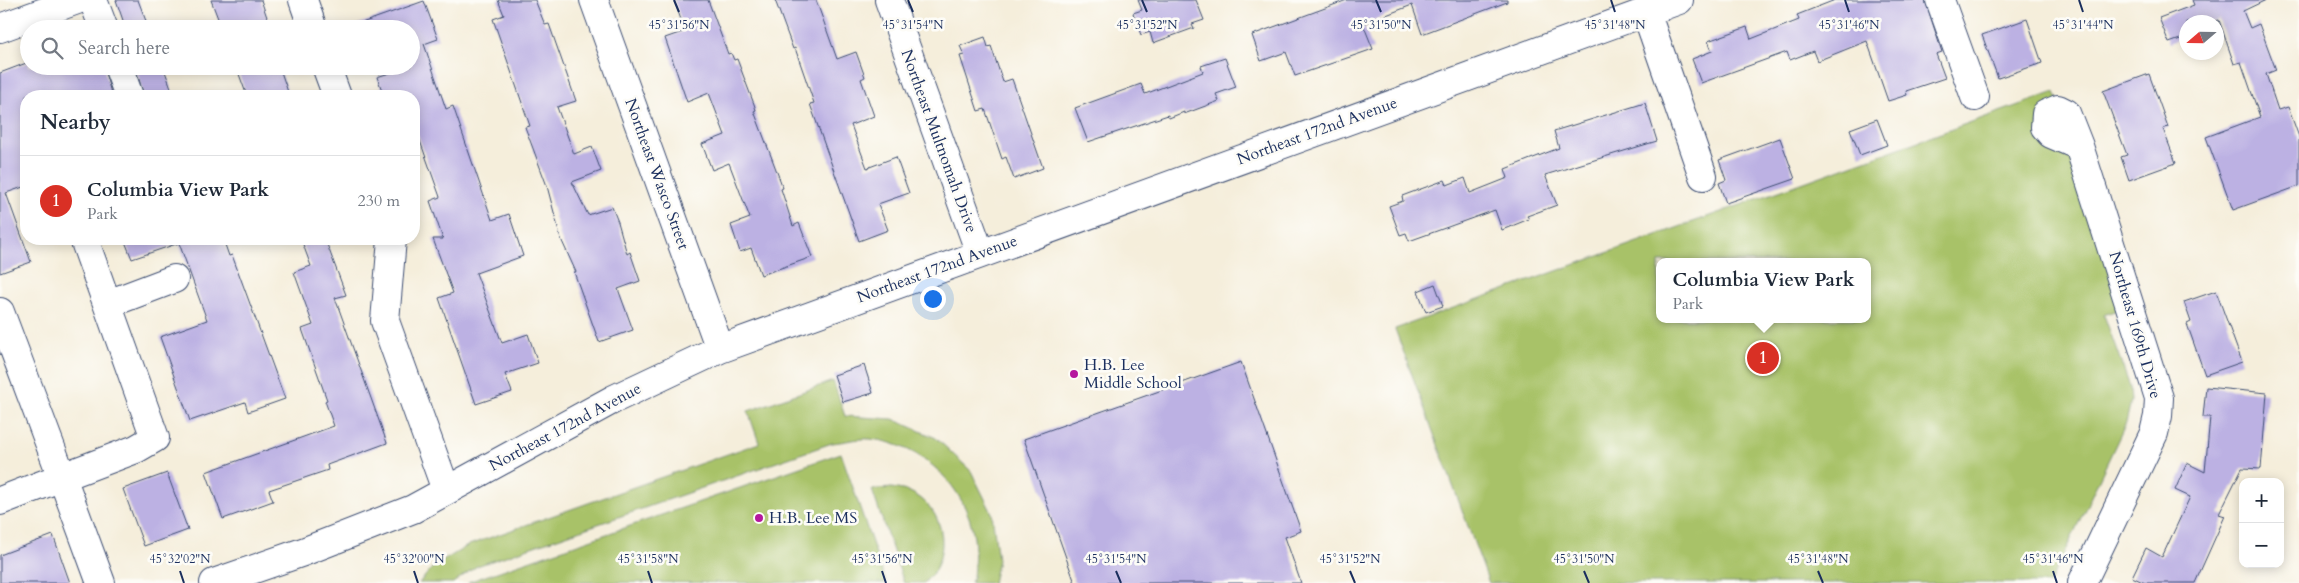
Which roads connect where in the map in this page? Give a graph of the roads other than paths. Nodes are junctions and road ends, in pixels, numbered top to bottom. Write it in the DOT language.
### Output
graph roads {
  1 [pos="77,0"];
  2 [pos="93,0"];
  3 [pos="303,0"];
  4 [pos="594,0"];
  5 [pos="889,0"];
  6 [pos="1679,0"];
  7 [pos="1940,0"];
  8 [pos="1646,12"];
  9 [pos="22,20"];
  10 [pos="101,20"];
  11 [pos="310,20"];
  12 [pos="20,21"];
  13 [pos="0,28"];
  14 [pos="121,75"];
  15 [pos="329,75"];
  16 [pos="127,90"];
  17 [pos="335,90"];
  18 [pos="1975,97"];
  19 [pos="2080,146"];
  20 [pos="1703,176"];
  21 [pos="86,245"];
  22 [pos="391,245"];
  23 [pos="980,253"];
  24 [pos="174,279"];
  25 [pos="108,304"];
  26 [pos="0,312"];
  27 [pos="720,349"];
  28 [pos="62,477"];
  29 [pos="446,490"];
  30 [pos="0,500"];
  31 [pos="101,583"];
  32 [pos="214,583"];
  33 [pos="2082,583"];
  1 -- 9 [label="street"];
  2 -- 10 [label="street"];
  3 -- 11 [label="street"];
  4 -- 27 [label="street, Northeast Wasco Street"];
  5 -- 23 [label="street, Northeast Multnomah Drive"];
  6 -- 8 [label="street, Northeast 172nd Avenue"];
  7 -- 18 [label="street"];
  8 -- 20 [label="street"];
  8 -- 23 [label="street, Northeast 172nd Avenue"];
  12 -- 13 [label="street"];
  14 -- 16 [label="street"];
  15 -- 17 [label="street"];
  19 -- 33 [label="street, Northeast 169th Drive"];
  21 -- 25 [label="street"];
  22 -- 29 [label="street"];
  23 -- 27 [label="street, Northeast 172nd Avenue"];
  24 -- 25 [label="street"];
  25 -- 28 [label="street"];
  26 -- 28 [label="street"];
  27 -- 29 [label="street, Northeast 172nd Avenue"];
  28 -- 30 [label="street"];
  28 -- 31 [label="street"];
  29 -- 32 [label="street, Northeast 172nd Avenue"];
}
